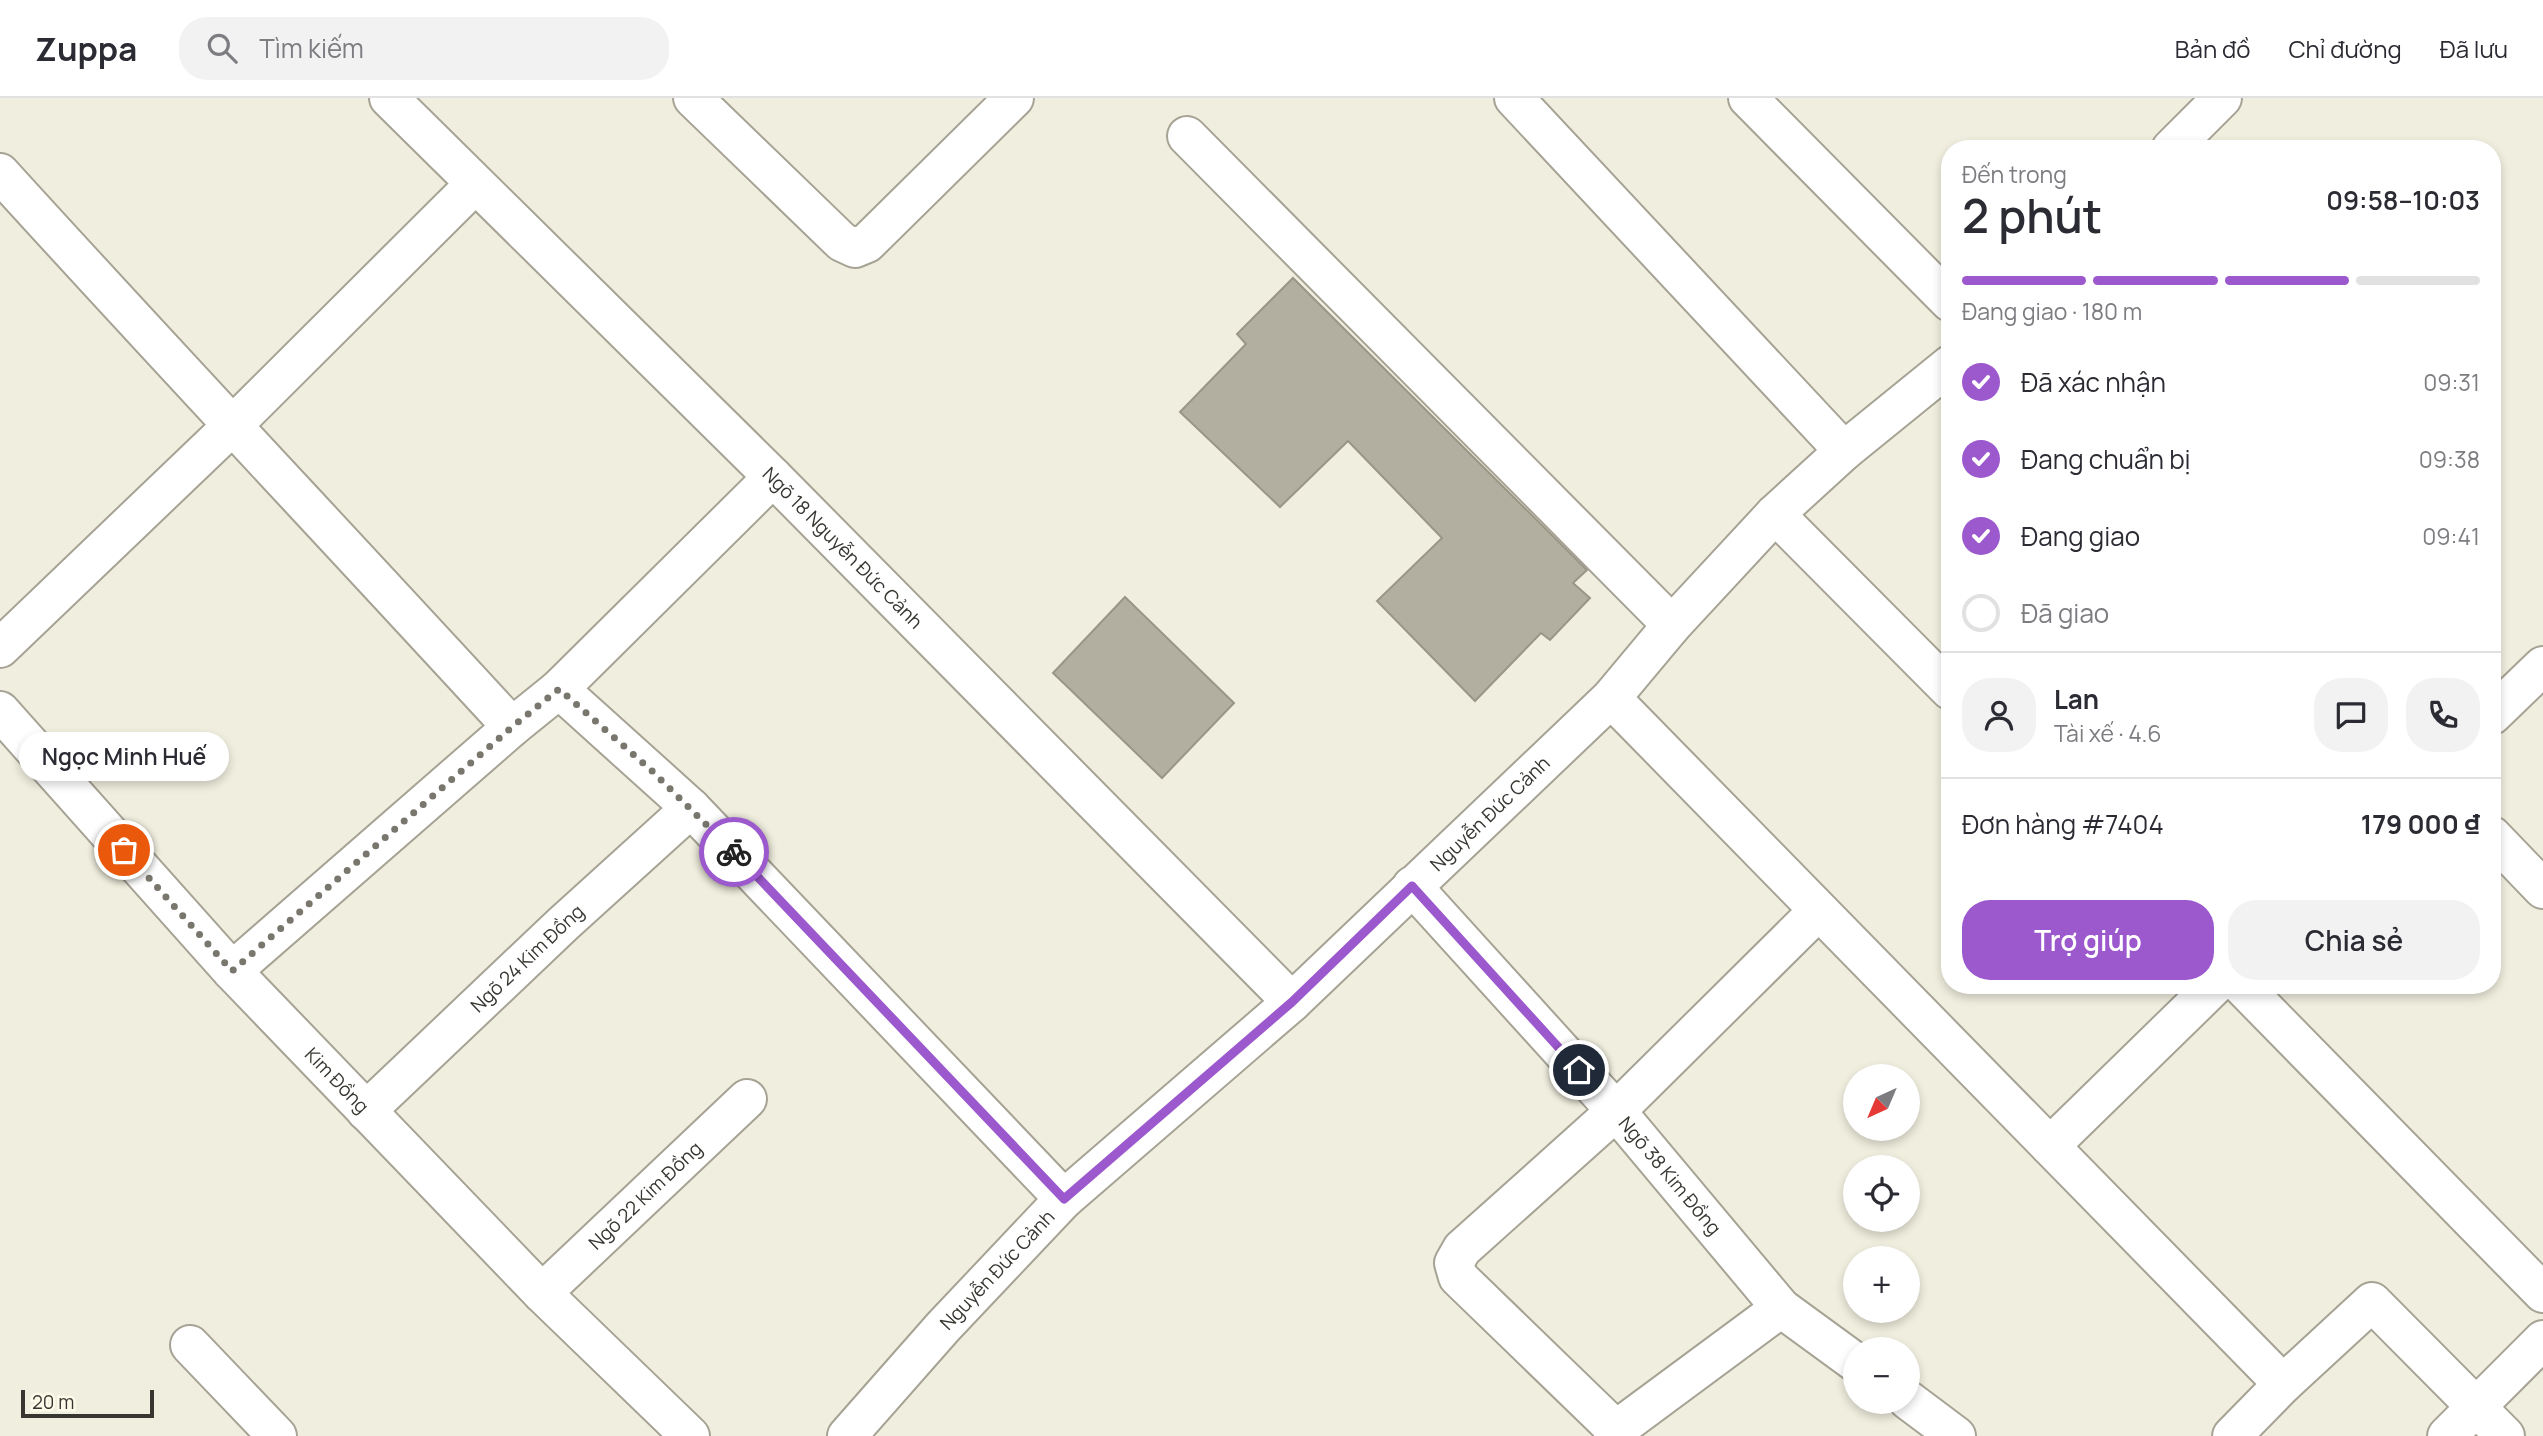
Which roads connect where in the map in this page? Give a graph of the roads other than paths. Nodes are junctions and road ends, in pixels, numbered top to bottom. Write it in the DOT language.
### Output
graph roads {
  1 [pos="389,98"];
  2 [pos="693,98"];
  3 [pos="1014,98"];
  4 [pos="1514,98"];
  5 [pos="1748,98"];
  6 [pos="2222,98"];
  7 [pos="1187,136"];
  8 [pos="2180,140"];
  9 [pos="0,173"];
  10 [pos="475,184"];
  11 [pos="1941,293"];
  12 [pos="1941,372"];
  13 [pos="233,425"];
  14 [pos="1844,451"];
  15 [pos="773,477"];
  16 [pos="1775,513"];
  17 [pos="1672,625"];
  18 [pos="0,648"];
  19 [pos="2543,666"];
  20 [pos="1941,681"];
  21 [pos="559,689"];
  22 [pos="1611,698"];
  23 [pos="2501,706"];
  24 [pos="0,711"];
  25 [pos="512,727"];
  26 [pos="691,808"];
  27 [pos="2501,845"];
  28 [pos="1412,886"];
  29 [pos="2543,889"];
  30 [pos="1818,911"];
  31 [pos="232,971"];
  32 [pos="2206,994"];
  33 [pos="2250,994"];
  34 [pos="1292,1002"];
  35 [pos="747,1099"];
  36 [pos="366,1111"];
  37 [pos="1616,1111"];
  38 [pos="2050,1146"];
  39 [pos="1064,1199"];
  40 [pos="542,1293"];
  41 [pos="2543,1293"];
  42 [pos="1781,1308"];
  43 [pos="2543,1340"];
  44 [pos="190,1345"];
  45 [pos="1843,1353"];
  46 [pos="2283,1384"];
  47 [pos="2477,1408"];
  48 [pos="1920,1409"];
  49 [pos="1614,1433"];
  50 [pos="277,1436"];
  51 [pos="690,1436"];
  52 [pos="847,1436"];
  53 [pos="1956,1436"];
  54 [pos="2232,1436"];
  55 [pos="2447,1436"];
  56 [pos="2505,1436"];
  1 -- 10 [label="street, Ngõ 18 Nguyễn Đức Cảnh"];
  2 -- 3 [label="street"];
  4 -- 14 [label="street"];
  5 -- 11 [label="street"];
  6 -- 8 [label="street"];
  7 -- 17 [label="street"];
  9 -- 13 [label="street"];
  10 -- 13 [label="street"];
  10 -- 15 [label="street, Ngõ 18 Nguyễn Đức Cảnh"];
  12 -- 14 [label="street, Nguyễn Đức Cảnh"];
  13 -- 18 [label="street"];
  13 -- 25 [label="street"];
  14 -- 16 [label="street, Nguyễn Đức Cảnh"];
  15 -- 21 [label="street"];
  15 -- 34 [label="street, Ngõ 18 Nguyễn Đức Cảnh"];
  16 -- 17 [label="street, Nguyễn Đức Cảnh"];
  16 -- 20 [label="street"];
  17 -- 22 [label="street, Nguyễn Đức Cảnh"];
  19 -- 23 [label="street"];
  21 -- 25 [label="street"];
  21 -- 26 [label="street"];
  22 -- 28 [label="street, Nguyễn Đức Cảnh"];
  22 -- 30 [label="street"];
  24 -- 31 [label="street, Kim Đồng"];
  25 -- 31 [label="street"];
  26 -- 36 [label="street, Ngõ 24 Kim Đồng"];
  26 -- 39 [label="street"];
  27 -- 29 [label="street"];
  28 -- 34 [label="street, Nguyễn Đức Cảnh"];
  28 -- 37 [label="street, Ngõ 38 Kim Đồng"];
  30 -- 37 [label="street"];
  30 -- 38 [label="street"];
  31 -- 36 [label="street, Kim Đồng"];
  32 -- 38 [label="street"];
  33 -- 41 [label="street"];
  34 -- 39 [label="street, Nguyễn Đức Cảnh"];
  35 -- 40 [label="street, Ngõ 22 Kim Đồng"];
  36 -- 40 [label="street, Kim Đồng"];
  37 -- 42 [label="street, Ngõ 38 Kim Đồng"];
  37 -- 49 [label="street"];
  38 -- 46 [label="street"];
  39 -- 52 [label="street, Nguyễn Đức Cảnh"];
  40 -- 51 [label="street, Kim Đồng"];
  42 -- 45 [label="street, Ngõ 38 Kim Đồng"];
  42 -- 49 [label="street"];
  43 -- 47 [label="street"];
  44 -- 50 [label="street"];
  46 -- 47 [label="street"];
  46 -- 54 [label="street"];
  47 -- 55 [label="street"];
  47 -- 56 [label="street"];
  48 -- 53 [label="street"];
}
